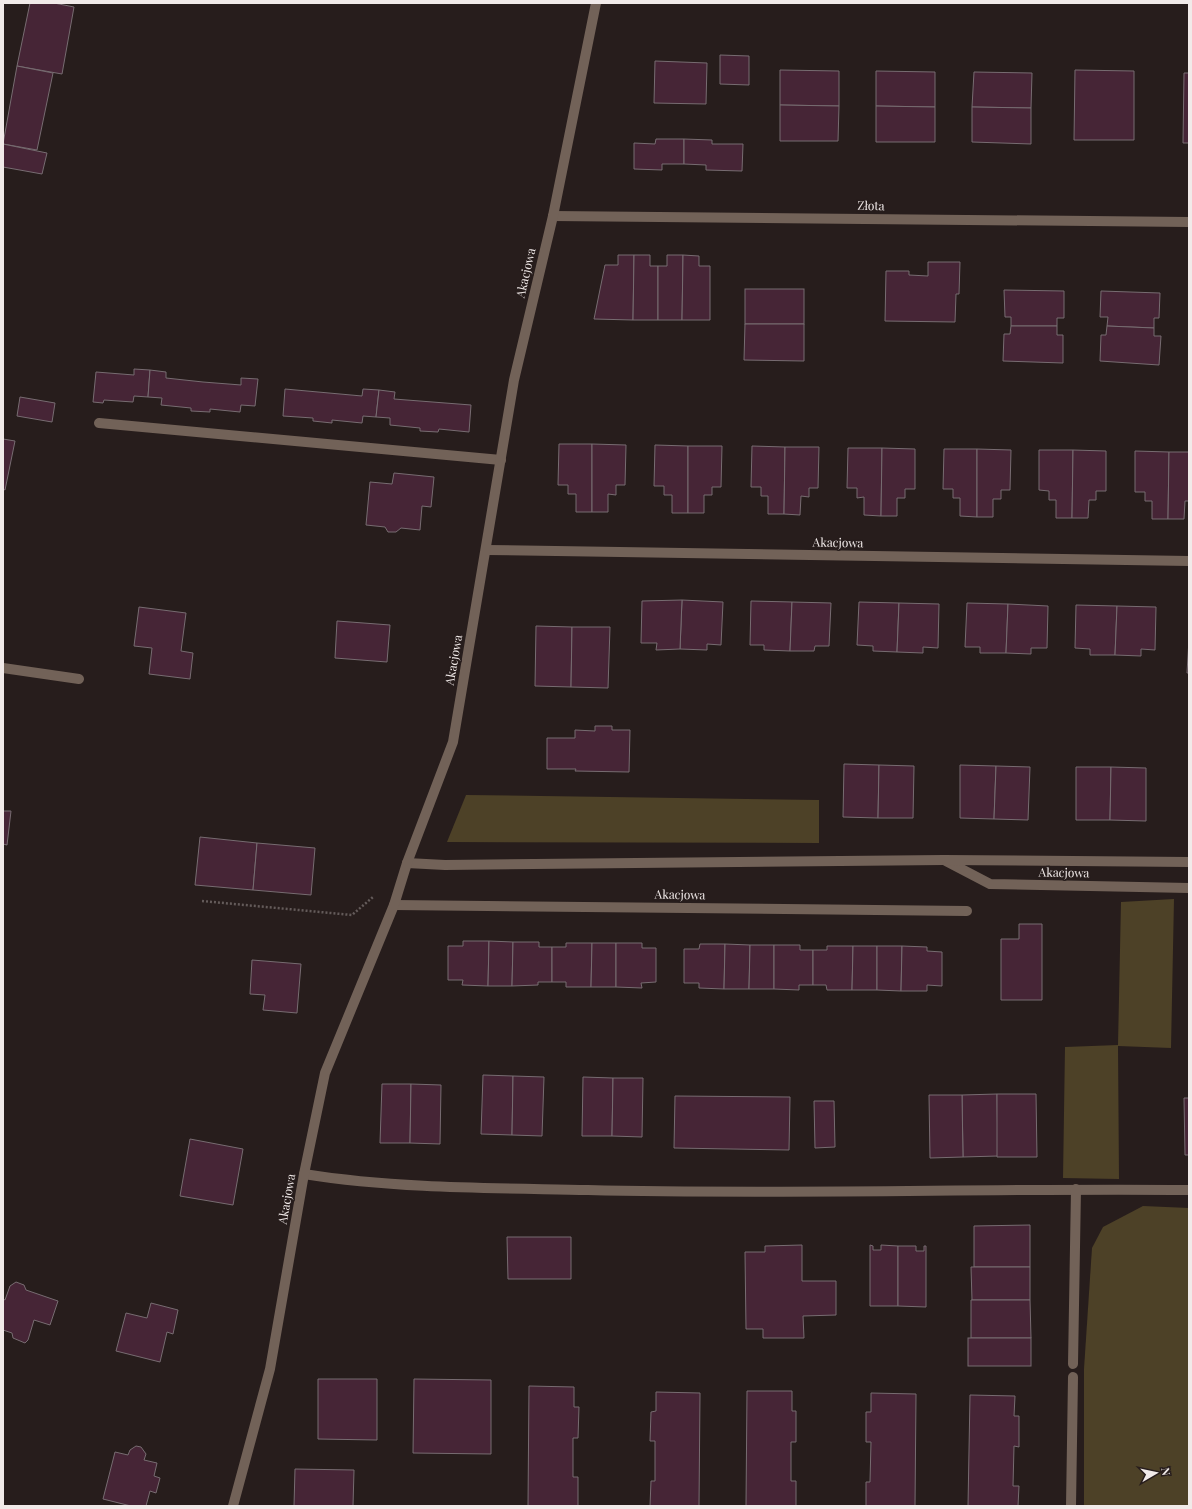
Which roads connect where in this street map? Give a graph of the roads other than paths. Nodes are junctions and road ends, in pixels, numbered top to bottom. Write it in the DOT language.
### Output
graph roads {
  1 [pos="596,3"];
  2 [pos="553,216"];
  3 [pos="1189,222"];
  4 [pos="99,423"];
  5 [pos="501,460"];
  6 [pos="487,550"];
  7 [pos="1189,561"];
  8 [pos="3,668"];
  9 [pos="80,679"];
  10 [pos="944,860"];
  11 [pos="1189,862"];
  12 [pos="407,863"];
  13 [pos="1189,888"];
  14 [pos="395,900"];
  15 [pos="966,911"];
  16 [pos="304,1174"];
  17 [pos="1076,1189"];
  18 [pos="1189,1190"];
  19 [pos="1073,1364"];
  20 [pos="1074,1377"];
  21 [pos="233,1506"];
  22 [pos="1070,1506"];
  1 -- 2 [label="street, Akacjowa"];
  2 -- 3 [label="street, Złota"];
  2 -- 5 [label="street, Akacjowa"];
  4 -- 5 [label="street"];
  5 -- 6 [label="street, Akacjowa"];
  6 -- 7 [label="street, Akacjowa"];
  6 -- 12 [label="street, Akacjowa"];
  8 -- 9 [label="street"];
  10 -- 11 [label="street, Akacjowa"];
  10 -- 12 [label="street, Akacjowa"];
  10 -- 13 [label="street, Akacjowa"];
  12 -- 14 [label="street, Akacjowa"];
  14 -- 15 [label="street, Akacjowa"];
  14 -- 16 [label="street, Akacjowa"];
  16 -- 17 [label="street"];
  16 -- 21 [label="street, Akacjowa"];
  17 -- 18 [label="street"];
  17 -- 19 [label="street"];
  20 -- 22 [label="street"];
}
